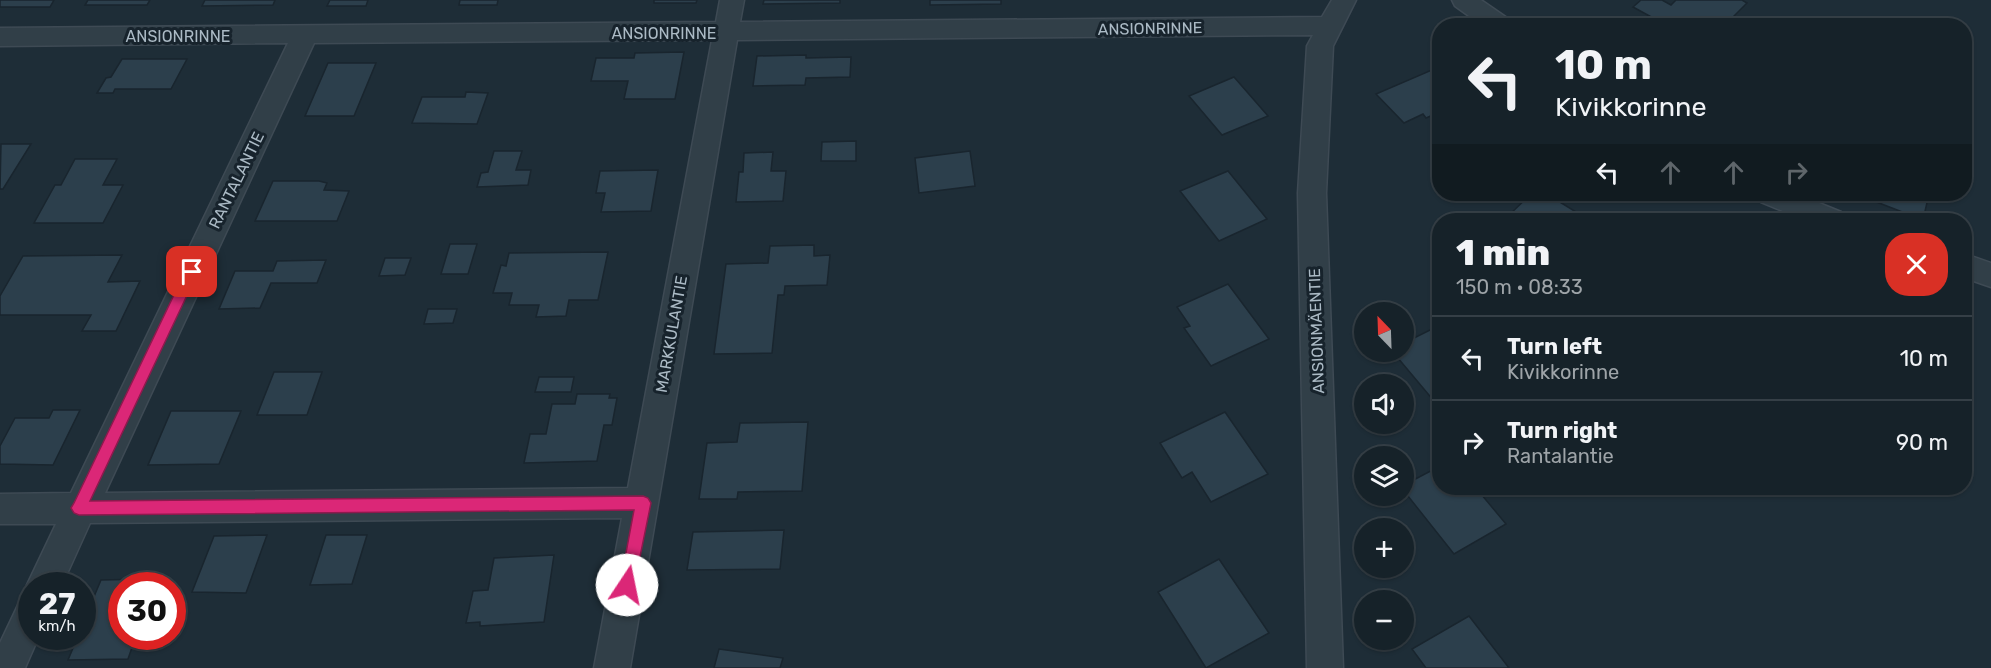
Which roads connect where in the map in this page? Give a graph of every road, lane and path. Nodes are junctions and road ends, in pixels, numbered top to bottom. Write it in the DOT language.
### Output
graph roads {
  1 [pos="732,0"];
  2 [pos="1344,0"];
  3 [pos="1464,0"];
  4 [pos="1490,18"];
  5 [pos="1329,26"];
  6 [pos="725,33"];
  7 [pos="305,35"];
  8 [pos="0,37"];
  9 [pos="1787,201"];
  10 [pos="1815,213"];
  11 [pos="1972,268"];
  12 [pos="1991,275"];
  13 [pos="643,503"];
  14 [pos="79,508"];
  15 [pos="0,509"];
  16 [pos="50,572"];
  17 [pos="18,644"];
  18 [pos="7,668"];
  19 [pos="612,668"];
  20 [pos="1325,668"];
  1 -- 6 [label="street, MARKKULANTIE"];
  2 -- 5 [label="street, ANSIONMÄENTIE"];
  3 -- 4 [label="street"];
  5 -- 6 [label="street, ANSIONRINNE"];
  5 -- 20 [label="street, ANSIONMÄENTIE"];
  6 -- 7 [label="street, ANSIONRINNE"];
  6 -- 13 [label="street, MARKKULANTIE"];
  7 -- 8 [label="street, ANSIONRINNE"];
  7 -- 14 [label="street, RANTALANTIE"];
  9 -- 10 [label="street"];
  11 -- 12 [label="street"];
  13 -- 14 [label="street"];
  13 -- 19 [label="street, MARKKULANTIE"];
  14 -- 15 [label="street"];
  14 -- 16 [label="street, RANTALANTIE"];
  17 -- 18 [label="street"];
}
